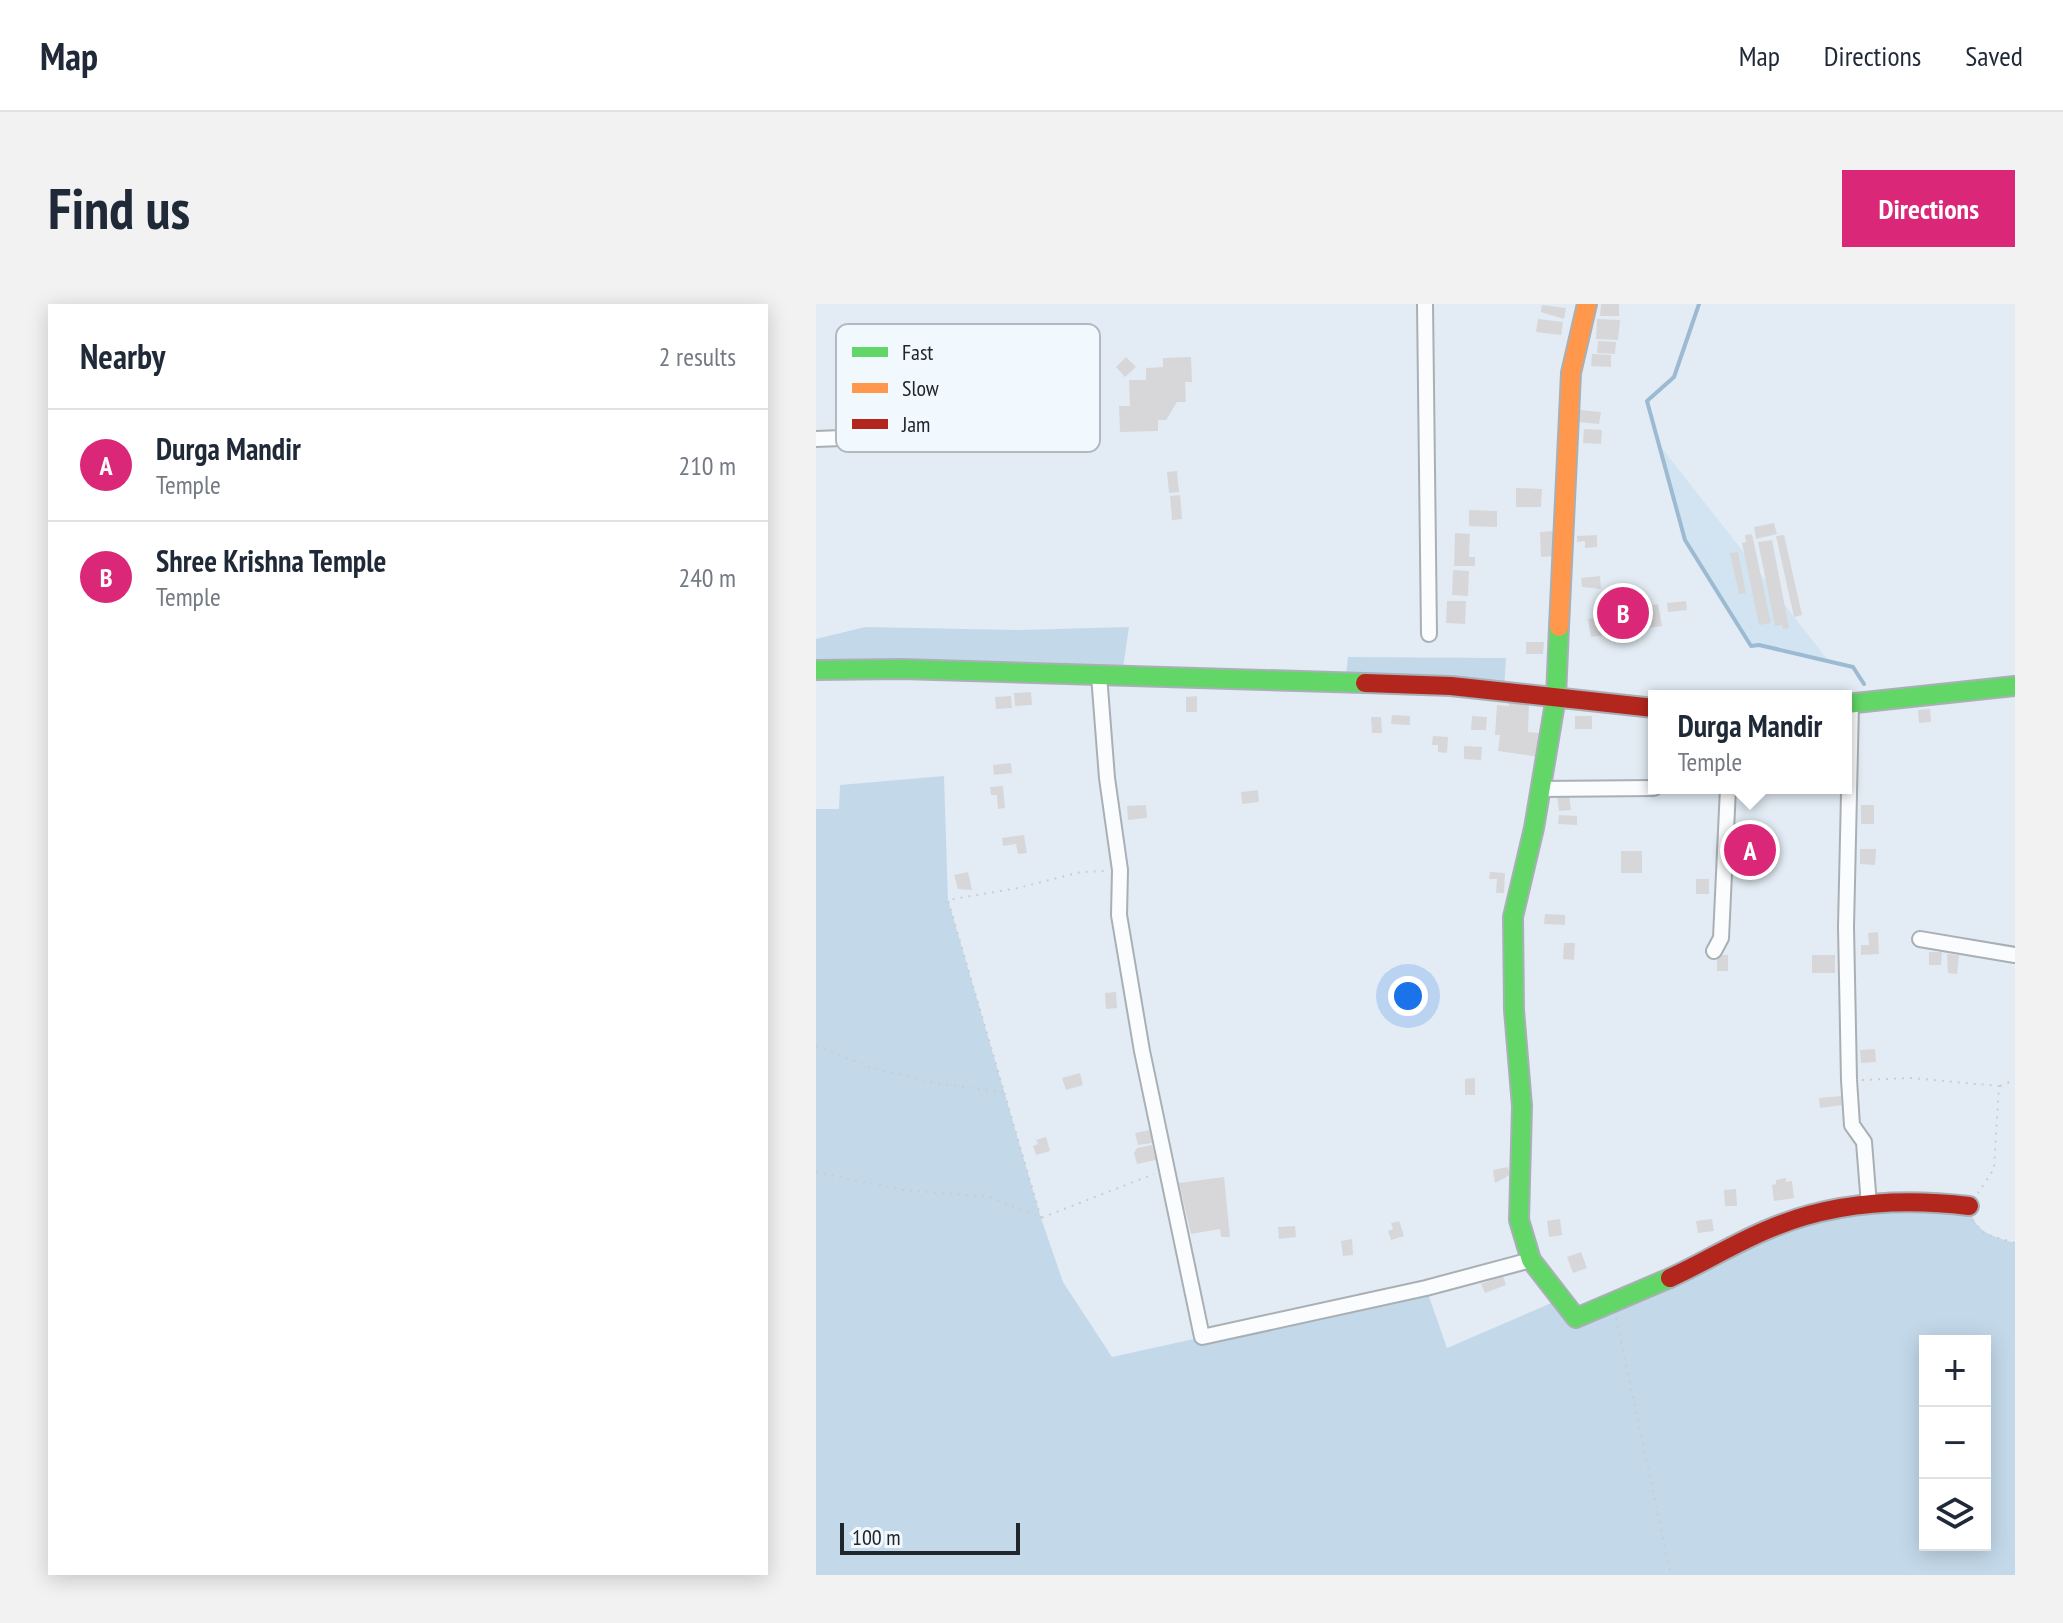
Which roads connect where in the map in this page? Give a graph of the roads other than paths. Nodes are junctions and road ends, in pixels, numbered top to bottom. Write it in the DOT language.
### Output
graph roads {
  1 [pos="1425,304"];
  2 [pos="1587,304"];
  3 [pos="836,438"];
  4 [pos="816,439"];
  5 [pos="1429,634"];
  6 [pos="816,670"];
  7 [pos="1099,675"];
  8 [pos="2015,686"];
  9 [pos="1556,697"];
  10 [pos="1852,704"];
  11 [pos="1648,707"];
  12 [pos="1648,788"];
  13 [pos="1541,789"];
  14 [pos="1728,794"];
  15 [pos="1847,794"];
  16 [pos="1920,939"];
  17 [pos="1714,951"];
  18 [pos="2015,955"];
  19 [pos="1869,1205"];
  20 [pos="1969,1206"];
  21 [pos="1531,1260"];
  1 -- 5 [label="street"];
  2 -- 9 [label="street"];
  3 -- 4 [label="street"];
  6 -- 7 [label="street"];
  7 -- 9 [label="street"];
  7 -- 21 [label="street"];
  8 -- 10 [label="street"];
  9 -- 11 [label="street"];
  9 -- 13 [label="street"];
  12 -- 13 [label="street"];
  13 -- 21 [label="street"];
  14 -- 17 [label="street"];
  15 -- 19 [label="street"];
  16 -- 18 [label="street"];
  19 -- 20 [label="street"];
  19 -- 21 [label="street"];
}
